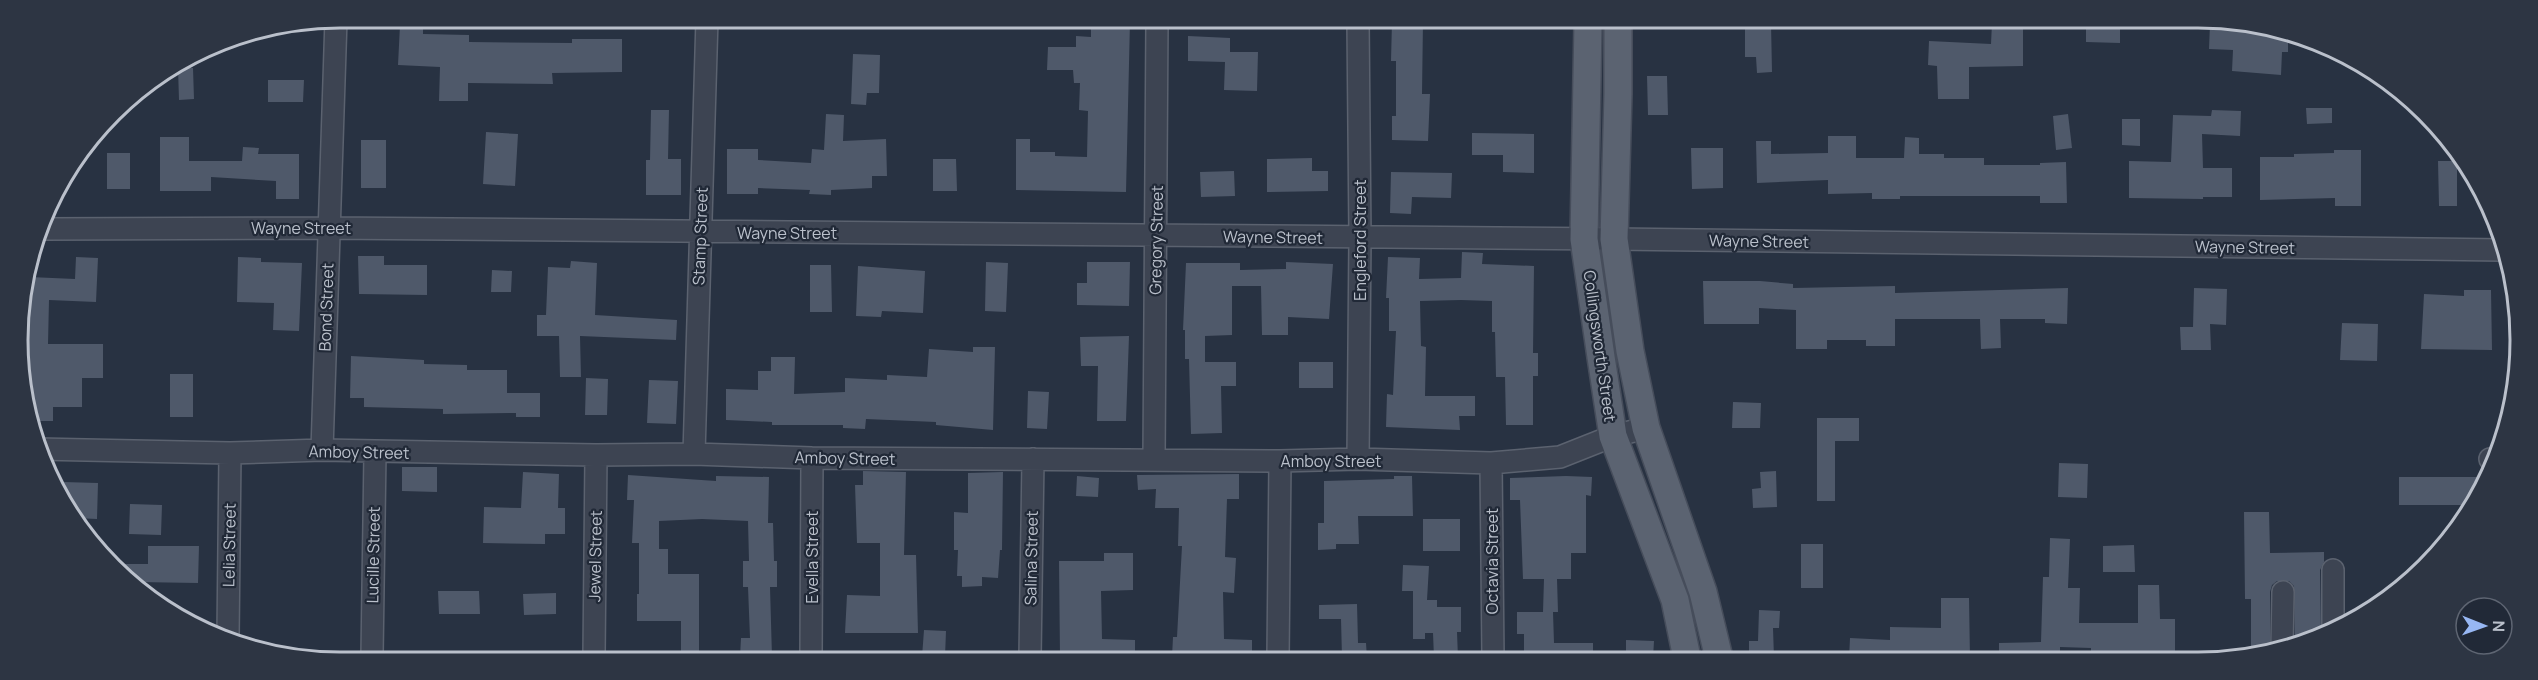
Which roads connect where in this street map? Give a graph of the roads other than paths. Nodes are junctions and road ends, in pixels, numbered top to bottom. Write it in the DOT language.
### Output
graph roads {
  1 [pos="336,28"];
  2 [pos="707,28"];
  3 [pos="1157,28"];
  4 [pos="1358,28"];
  5 [pos="1588,28"];
  6 [pos="1618,28"];
  7 [pos="329,228"];
  8 [pos="49,229"];
  9 [pos="699,233"];
  10 [pos="1156,236"];
  11 [pos="1360,238"];
  12 [pos="1584,239"];
  13 [pos="1614,239"];
  14 [pos="2496,250"];
  15 [pos="1646,428"];
  16 [pos="1614,436"];
  17 [pos="48,449"];
  18 [pos="322,450"];
  19 [pos="230,453"];
  20 [pos="375,453"];
  21 [pos="694,454"];
  22 [pos="596,455"];
  23 [pos="813,458"];
  24 [pos="1033,459"];
  25 [pos="1154,459"];
  26 [pos="1358,459"];
  27 [pos="1280,461"];
  28 [pos="1491,463"];
  29 [pos="2333,570"];
  30 [pos="2283,592"];
  31 [pos="2333,620"];
  32 [pos="228,631"];
  33 [pos="2282,640"];
  34 [pos="372,652"];
  35 [pos="594,652"];
  36 [pos="811,652"];
  37 [pos="1030,652"];
  38 [pos="1278,652"];
  39 [pos="1493,652"];
  40 [pos="1687,652"];
  41 [pos="1718,652"];
  1 -- 7 [label="street, Bond Street"];
  2 -- 9 [label="street, Stamp Street"];
  3 -- 10 [label="street, Gregory Street"];
  4 -- 11 [label="street, Engleford Street"];
  5 -- 12 [label="main road, Collingsworth Street"];
  6 -- 13 [label="main road, Collingsworth Street"];
  7 -- 8 [label="street, Wayne Street"];
  7 -- 9 [label="street, Wayne Street"];
  7 -- 18 [label="street, Bond Street"];
  9 -- 10 [label="street, Wayne Street"];
  9 -- 21 [label="street, Stamp Street"];
  10 -- 11 [label="street, Wayne Street"];
  10 -- 25 [label="street, Gregory Street"];
  11 -- 12 [label="street, Wayne Street"];
  11 -- 26 [label="street, Engleford Street"];
  12 -- 13 [label="street, Wayne Street"];
  12 -- 16 [label="main road, Collingsworth Street"];
  13 -- 14 [label="street, Wayne Street"];
  13 -- 15 [label="main road, Collingsworth Street"];
  15 -- 16 [label="street, Amboy Street"];
  15 -- 41 [label="main road, Collingsworth Street"];
  16 -- 28 [label="street, Amboy Street"];
  16 -- 40 [label="main road, Collingsworth Street"];
  17 -- 19 [label="street, Amboy Street"];
  18 -- 19 [label="street, Amboy Street"];
  18 -- 20 [label="street, Amboy Street"];
  19 -- 32 [label="street, Lelia Street"];
  20 -- 22 [label="street, Amboy Street"];
  20 -- 34 [label="street, Lucille Street"];
  21 -- 22 [label="street, Amboy Street"];
  21 -- 23 [label="street, Amboy Street"];
  22 -- 35 [label="street, Jewel Street"];
  23 -- 24 [label="street, Amboy Street"];
  23 -- 36 [label="street, Evella Street"];
  24 -- 25 [label="street, Amboy Street"];
  24 -- 37 [label="street, Salina Street"];
  25 -- 27 [label="street, Amboy Street"];
  26 -- 27 [label="street, Amboy Street"];
  26 -- 28 [label="street, Amboy Street"];
  27 -- 38 [label="street"];
  28 -- 39 [label="street, Octavia Street"];
  29 -- 31 [label="street"];
  30 -- 33 [label="street"];
}
